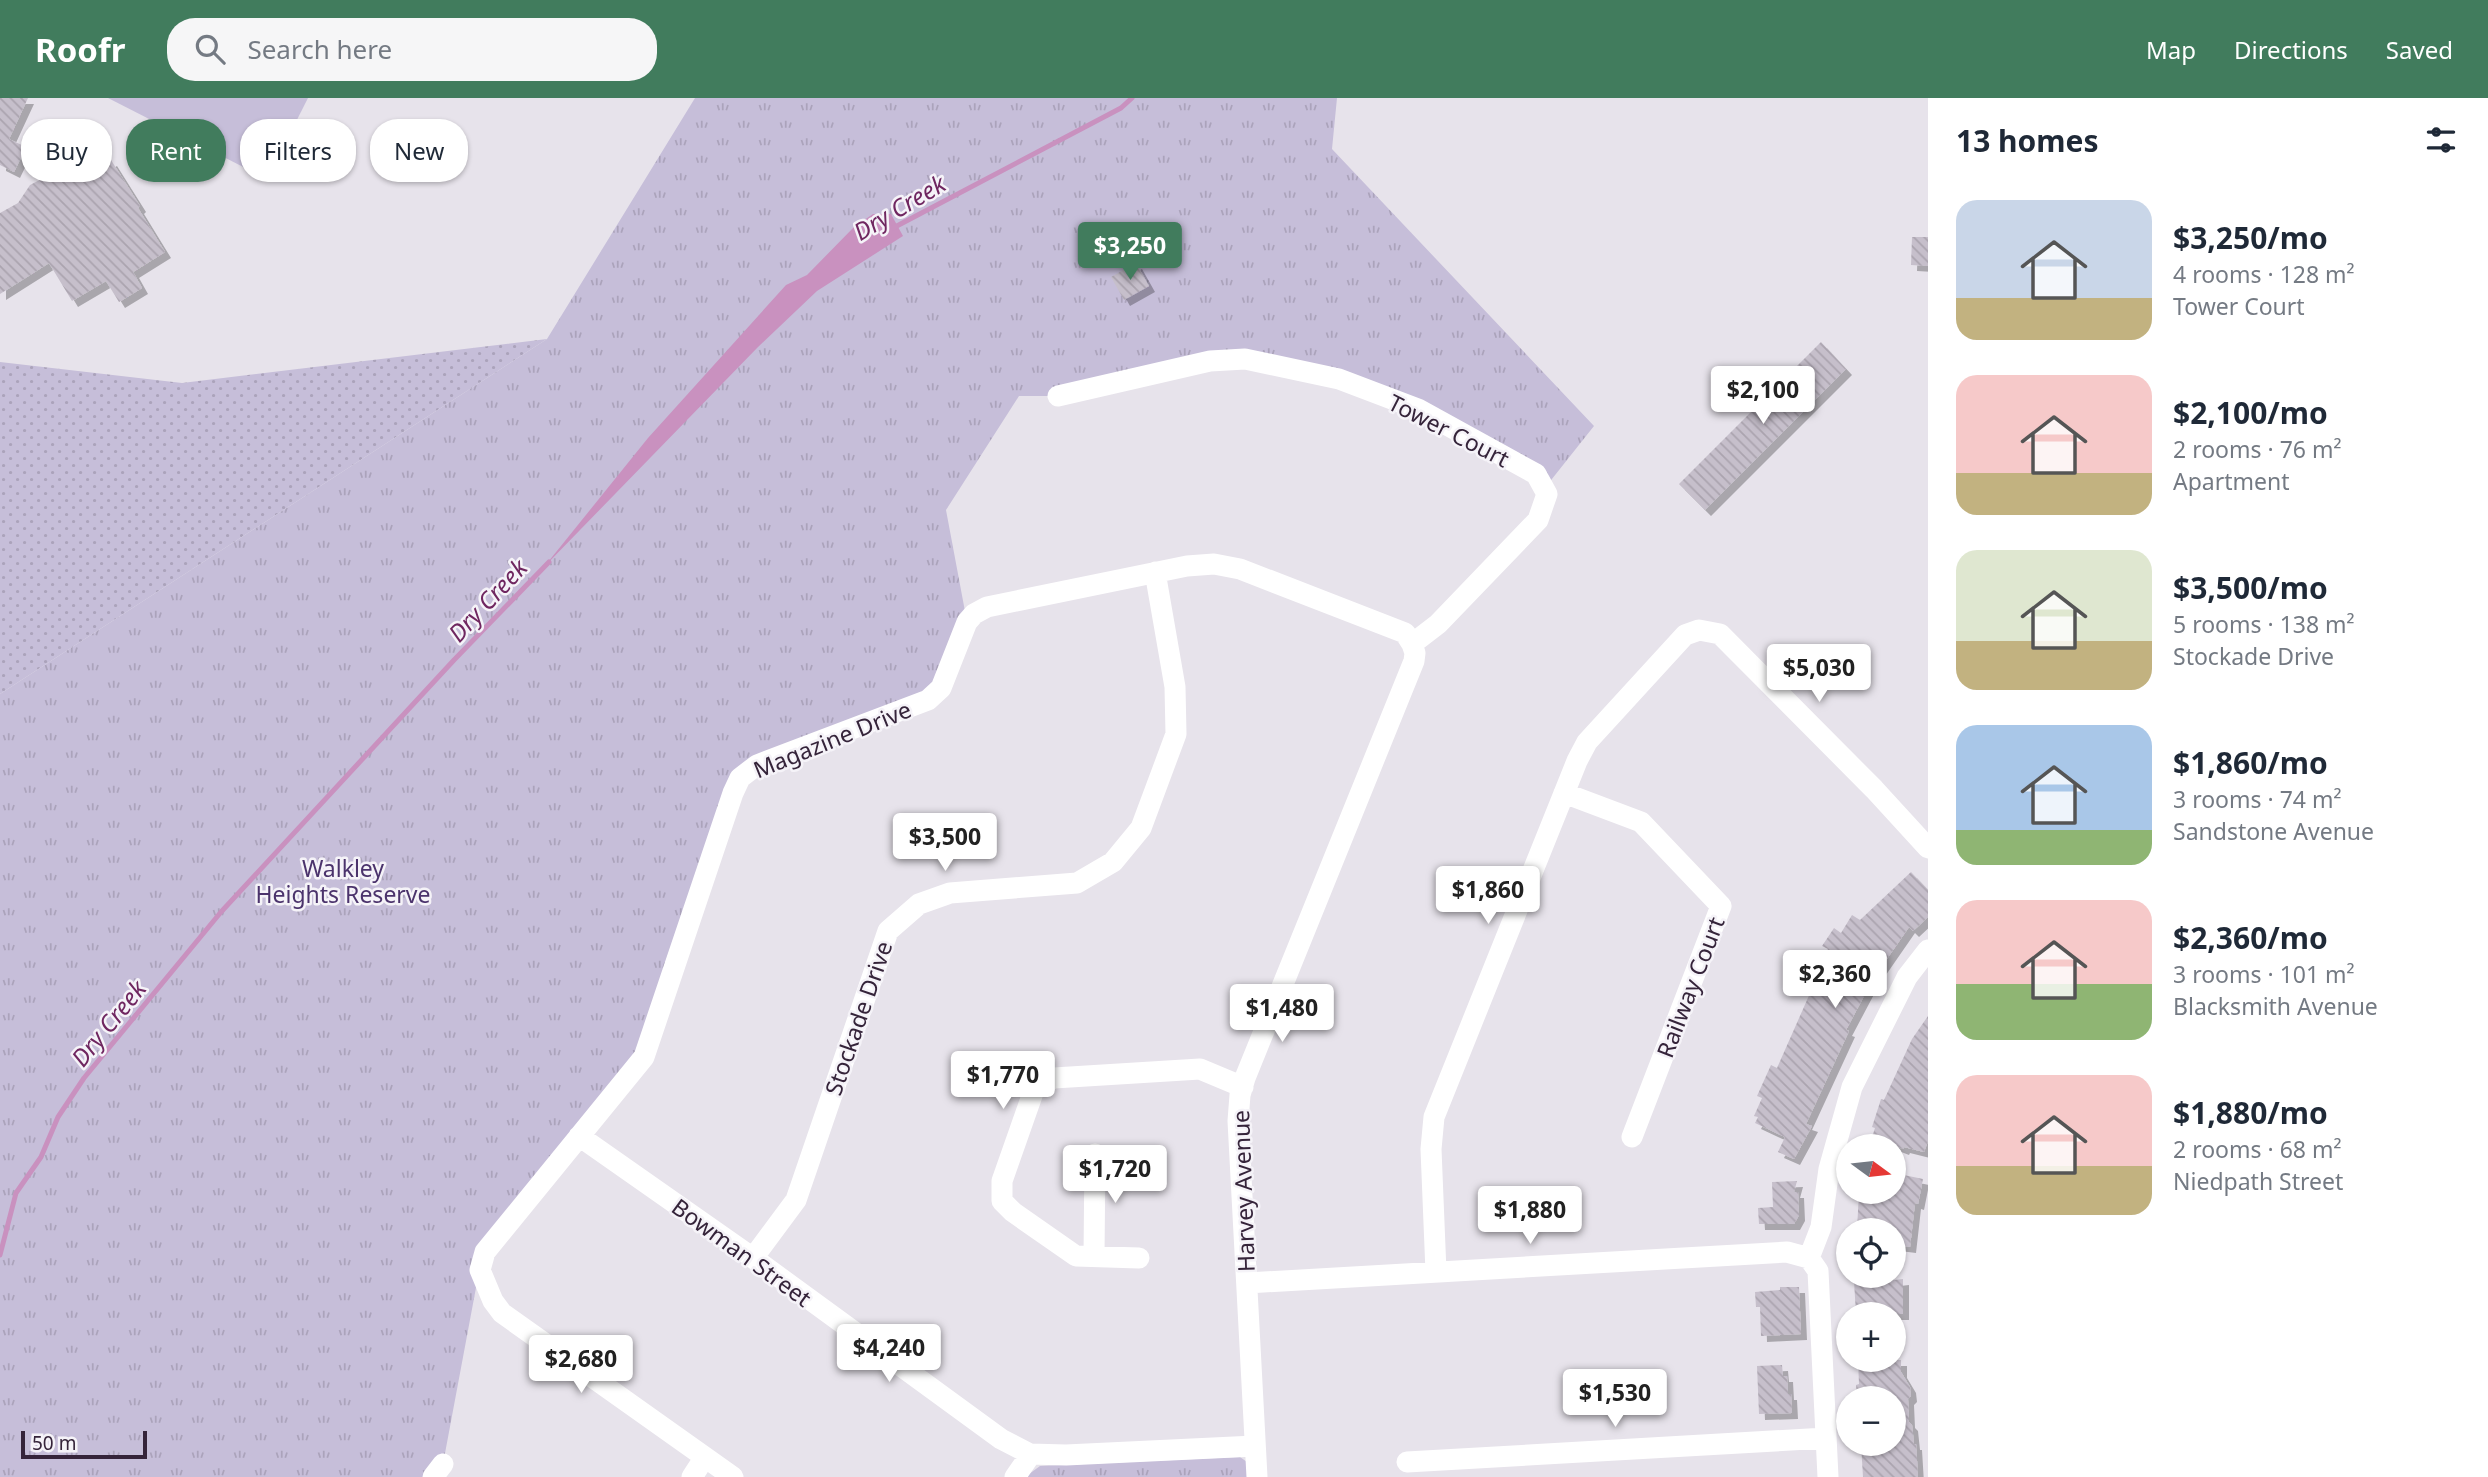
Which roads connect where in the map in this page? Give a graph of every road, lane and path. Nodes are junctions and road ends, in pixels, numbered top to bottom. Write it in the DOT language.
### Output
graph roads {
  1 [pos="1058,396"];
  2 [pos="1155,572"];
  3 [pos="1412,644"];
  4 [pos="1564,793"];
  5 [pos="1928,848"];
  6 [pos="1928,950"];
  7 [pos="1242,1087"];
  8 [pos="579,1136"];
  9 [pos="1632,1137"];
  10 [pos="1095,1154"];
  11 [pos="1094,1256"];
  12 [pos="753,1258"];
  13 [pos="1139,1258"];
  14 [pos="1809,1258"];
  15 [pos="1436,1272"];
  16 [pos="1247,1283"];
  17 [pos="1826,1438"];
  18 [pos="1255,1446"];
  19 [pos="1031,1454"];
  20 [pos="705,1457"];
  21 [pos="1407,1462"];
  22 [pos="692,1477"];
  23 [pos="733,1477"];
  24 [pos="1015,1477"];
  25 [pos="1257,1477"];
  26 [pos="1828,1477"];
  1 -- 3 [label="street, Tower Court"];
  2 -- 3 [label="street, Magazine Drive"];
  2 -- 8 [label="street, Magazine Drive"];
  2 -- 12 [label="street, Stockade Drive"];
  3 -- 7 [label="street, Harvey Avenue"];
  4 -- 5 [label="street"];
  4 -- 9 [label="street, Railway Court"];
  4 -- 15 [label="street"];
  6 -- 14 [label="street"];
  7 -- 11 [label="street"];
  7 -- 16 [label="street, Harvey Avenue"];
  8 -- 12 [label="street, Bowman Street"];
  8 -- 20 [label="street, Magazine Drive"];
  10 -- 11 [label="street"];
  11 -- 13 [label="street"];
  12 -- 19 [label="street, Bowman Street"];
  14 -- 15 [label="street"];
  14 -- 17 [label="street"];
  15 -- 16 [label="street"];
  16 -- 18 [label="street, Harvey Avenue"];
  17 -- 21 [label="street"];
  17 -- 26 [label="street"];
  18 -- 19 [label="street, Bowman Street"];
  18 -- 25 [label="street, Harvey Avenue"];
  19 -- 24 [label="street"];
  20 -- 22 [label="street"];
  20 -- 23 [label="street"];
}
